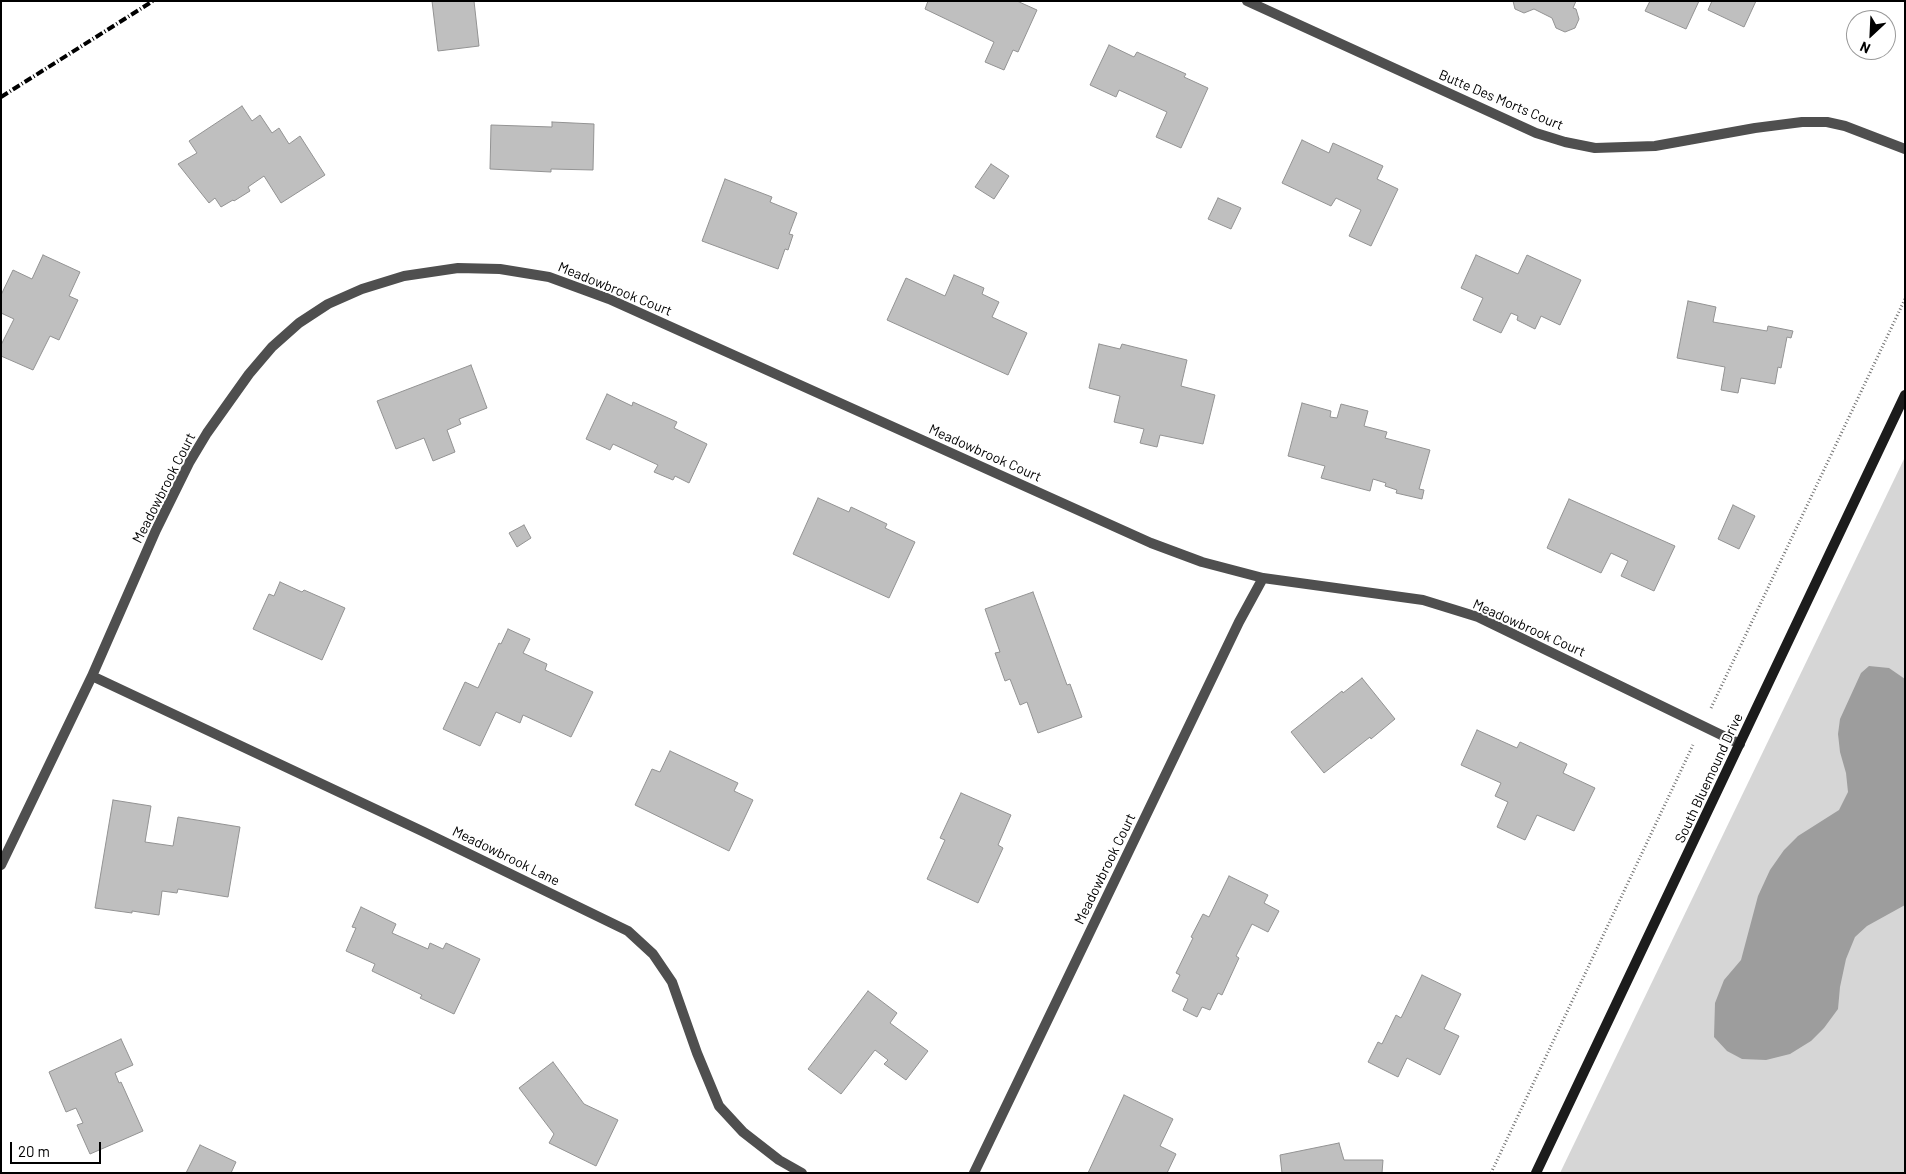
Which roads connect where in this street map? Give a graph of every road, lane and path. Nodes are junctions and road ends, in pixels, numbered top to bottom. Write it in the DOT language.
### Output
graph roads {
  1 [pos="1247,1"];
  2 [pos="1905,149"];
  3 [pos="1905,395"];
  4 [pos="1263,578"];
  5 [pos="92,676"];
  6 [pos="1740,744"];
  7 [pos="1,864"];
  8 [pos="802,1173"];
  9 [pos="974,1173"];
  10 [pos="1536,1173"];
  1 -- 2 [label="street, Butte Des Morts Court"];
  3 -- 6 [label="main road, South Bluemound Drive"];
  4 -- 5 [label="street, Meadowbrook Court"];
  4 -- 6 [label="street, Meadowbrook Court"];
  4 -- 9 [label="street, Meadowbrook Court"];
  5 -- 7 [label="street, Meadowbrook Court"];
  5 -- 8 [label="street, Meadowbrook Lane"];
  6 -- 10 [label="main road, South Bluemound Drive"];
}
